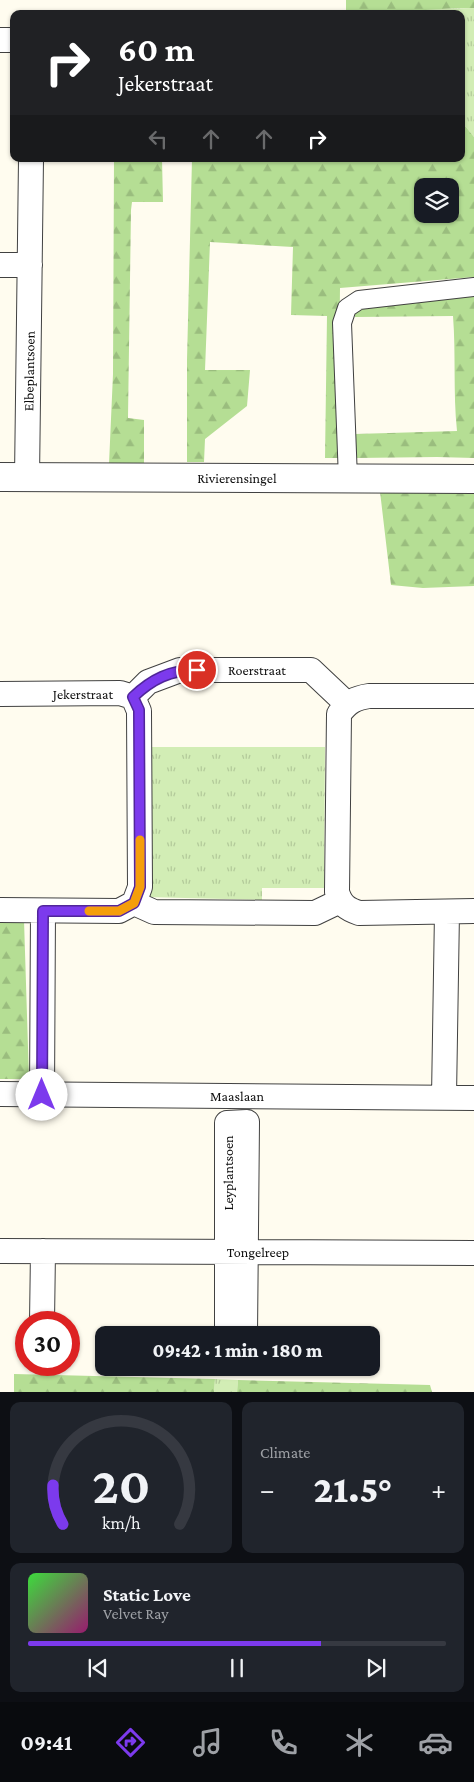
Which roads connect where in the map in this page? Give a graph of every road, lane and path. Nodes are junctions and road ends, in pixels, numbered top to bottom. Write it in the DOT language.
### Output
graph roads {
  1 [pos="31,162"];
  2 [pos="0,265"];
  3 [pos="30,265"];
  4 [pos="474,287"];
  5 [pos="0,477"];
  6 [pos="27,478"];
  7 [pos="348,479"];
  8 [pos="474,479"];
  9 [pos="0,694"];
  10 [pos="474,696"];
  11 [pos="133,697"];
  12 [pos="347,704"];
  13 [pos="340,902"];
  14 [pos="134,903"];
  15 [pos="0,910"];
  16 [pos="43,911"];
  17 [pos="474,911"];
  18 [pos="447,912"];
  19 [pos="0,1094"];
  20 [pos="42,1095"];
  21 [pos="444,1096"];
  22 [pos="474,1098"];
  23 [pos="0,1251"];
  24 [pos="42,1251"];
  25 [pos="237,1252"];
  26 [pos="474,1253"];
  27 [pos="42,1311"];
  28 [pos="228,1326"];
  29 [pos="244,1326"];
  1 -- 3 [label="street, Elbeplantsoen"];
  2 -- 3 [label="street"];
  3 -- 6 [label="street, Elbeplantsoen"];
  4 -- 7 [label="street"];
  5 -- 6 [label="street, Rivierensingel"];
  6 -- 7 [label="street, Rivierensingel"];
  7 -- 8 [label="street, Rivierensingel"];
  9 -- 11 [label="street, Jekerstraat"];
  10 -- 12 [label="street"];
  11 -- 12 [label="street, Roerstraat"];
  11 -- 14 [label="street, Jekerstraat"];
  12 -- 13 [label="street"];
  13 -- 14 [label="street"];
  13 -- 18 [label="street"];
  14 -- 16 [label="street"];
  15 -- 16 [label="street"];
  16 -- 20 [label="street"];
  17 -- 18 [label="street"];
  18 -- 21 [label="street"];
  19 -- 20 [label="street, Maaslaan"];
  20 -- 21 [label="street, Maaslaan"];
  21 -- 22 [label="street, Maaslaan"];
  23 -- 24 [label="street, Tongelreep"];
  24 -- 25 [label="street, Tongelreep"];
  24 -- 27 [label="street"];
  25 -- 26 [label="street, Tongelreep"];
  25 -- 28 [label="street"];
  25 -- 29 [label="street"];
}
